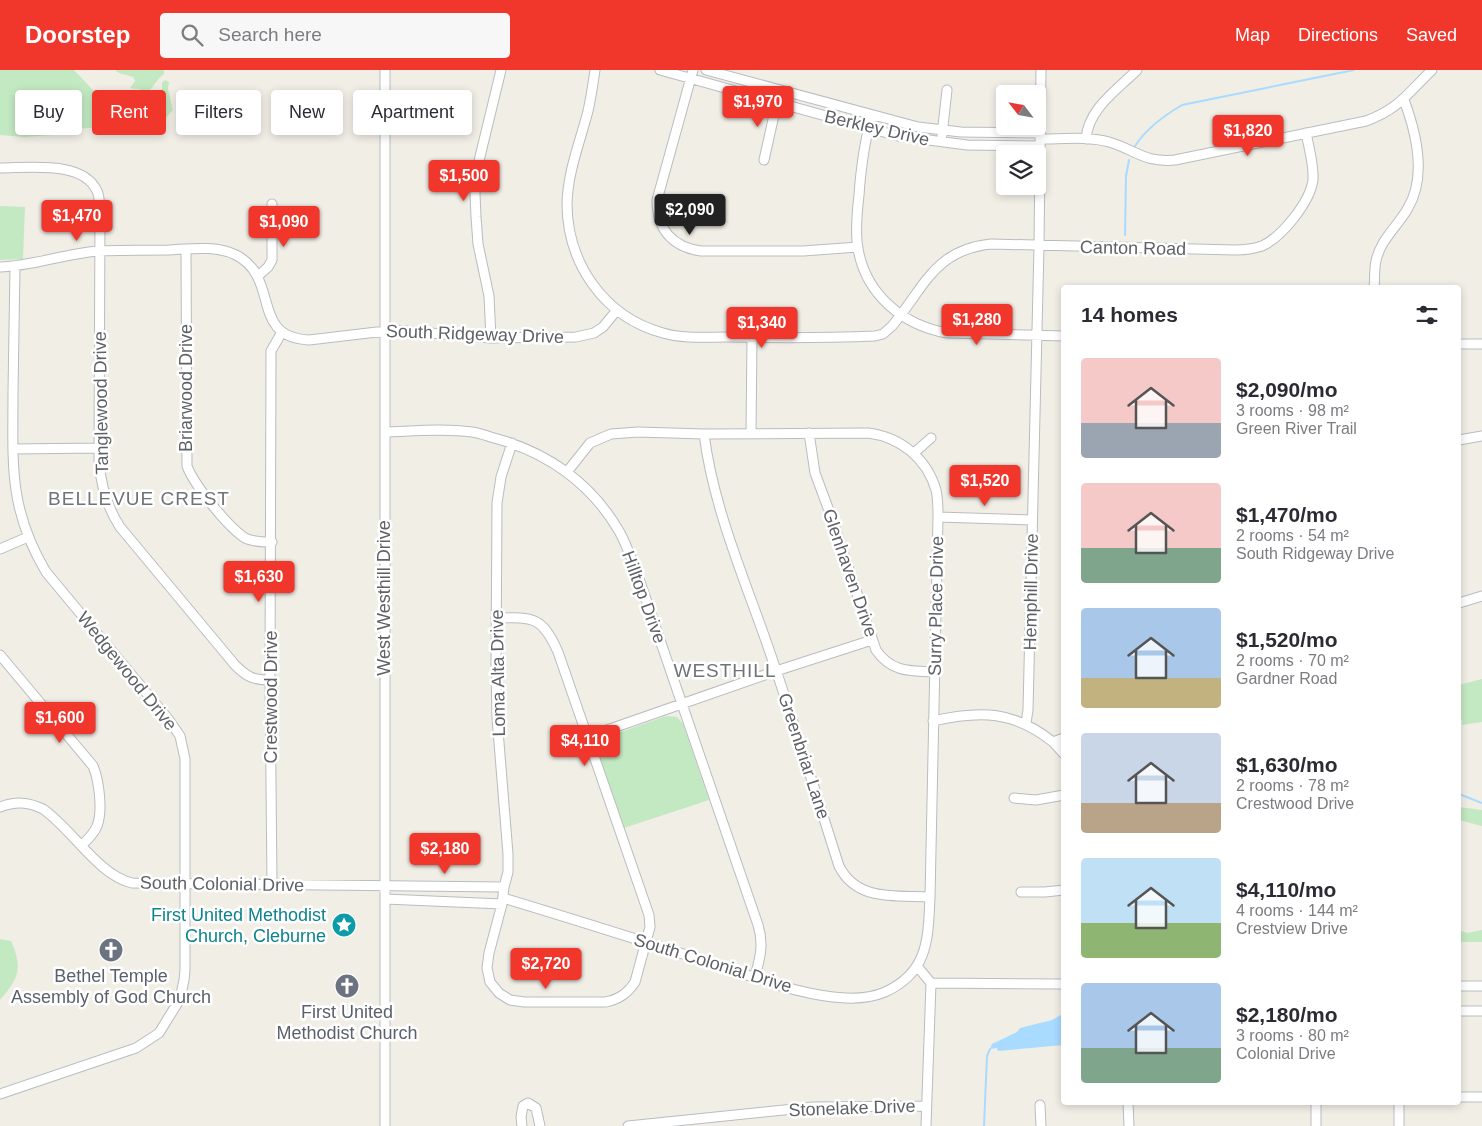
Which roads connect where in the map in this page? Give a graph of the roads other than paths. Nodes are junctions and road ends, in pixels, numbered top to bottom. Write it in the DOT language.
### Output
graph roads {
  1 [pos="385,70"];
  2 [pos="502,70"];
  3 [pos="595,70"];
  4 [pos="660,70"];
  5 [pos="706,70"];
  6 [pos="1041,70"];
  7 [pos="1137,70"];
  8 [pos="1432,70"];
  9 [pos="691,74"];
  10 [pos="780,90"];
  11 [pos="947,90"];
  12 [pos="1404,100"];
  13 [pos="776,102"];
  14 [pos="872,116"];
  15 [pos="869,128"];
  16 [pos="943,130"];
  17 [pos="1306,133"];
  18 [pos="1040,140"];
  19 [pos="1086,140"];
  20 [pos="941,142"];
  21 [pos="764,160"];
  22 [pos="0,168"];
  23 [pos="272,204"];
  24 [pos="1277,236"];
  25 [pos="1283,244"];
  26 [pos="1039,246"];
  27 [pos="858,247"];
  28 [pos="186,249"];
  29 [pos="100,251"];
  30 [pos="15,266"];
  31 [pos="0,267"];
  32 [pos="258,276"];
  33 [pos="1374,285"];
  34 [pos="617,310"];
  35 [pos="901,316"];
  36 [pos="385,330"];
  37 [pos="282,332"];
  38 [pos="1036,335"];
  39 [pos="1061,336"];
  40 [pos="491,338"];
  41 [pos="752,338"];
  42 [pos="1461,344"];
  43 [pos="1482,344"];
  44 [pos="385,432"];
  45 [pos="751,433"];
  46 [pos="809,433"];
  47 [pos="704,434"];
  48 [pos="1482,436"];
  49 [pos="931,438"];
  50 [pos="1461,440"];
  51 [pos="512,442"];
  52 [pos="99,448"];
  53 [pos="13,449"];
  54 [pos="914,453"];
  55 [pos="567,472"];
  56 [pos="938,517"];
  57 [pos="1032,520"];
  58 [pos="28,537"];
  59 [pos="272,542"];
  60 [pos="0,549"];
  61 [pos="1482,596"];
  62 [pos="1461,602"];
  63 [pos="496,618"];
  64 [pos="872,640"];
  65 [pos="0,654"];
  66 [pos="776,671"];
  67 [pos="934,672"];
  68 [pos="270,680"];
  69 [pos="682,705"];
  70 [pos="933,721"];
  71 [pos="1026,723"];
  72 [pos="587,737"];
  73 [pos="1061,739"];
  74 [pos="1053,742"];
  75 [pos="1061,751"];
  76 [pos="1061,796"];
  77 [pos="1014,798"];
  78 [pos="0,807"];
  79 [pos="82,845"];
  80 [pos="185,882"];
  81 [pos="272,884"];
  82 [pos="385,886"];
  83 [pos="504,887"];
  84 [pos="1061,890"];
  85 [pos="1020,892"];
  86 [pos="930,897"];
  87 [pos="385,899"];
  88 [pos="503,901"];
  89 [pos="646,942"];
  90 [pos="917,966"];
  91 [pos="755,977"];
  92 [pos="931,983"];
  93 [pos="1061,984"];
  94 [pos="1461,986"];
  95 [pos="1482,986"];
  96 [pos="1461,1011"];
  97 [pos="1482,1011"];
  98 [pos="0,1094"];
  99 [pos="1461,1097"];
  100 [pos="1482,1097"];
  101 [pos="1040,1105"];
  102 [pos="1128,1105"];
  103 [pos="1316,1105"];
  104 [pos="1399,1105"];
  105 [pos="926,1106"];
  106 [pos="385,1126"];
  107 [pos="522,1126"];
  108 [pos="540,1126"];
  109 [pos="628,1126"];
  110 [pos="926,1126"];
  111 [pos="1041,1126"];
  112 [pos="1129,1126"];
  113 [pos="1316,1126"];
  114 [pos="1399,1126"];
  1 -- 36 [label="street, West Westhill Drive"];
  2 -- 40 [label="street"];
  3 -- 34 [label="street"];
  4 -- 9 [label="street, Berkley Drive"];
  5 -- 10 [label="street, Berkley Drive"];
  6 -- 18 [label="street, Hemphill Drive"];
  7 -- 19 [label="street"];
  8 -- 12 [label="street, Berkley Drive"];
  9 -- 13 [label="street, Berkley Drive"];
  9 -- 27 [label="street"];
  10 -- 13 [label="street"];
  10 -- 14 [label="street, Berkley Drive"];
  11 -- 16 [label="street"];
  12 -- 17 [label="street, Berkley Drive"];
  12 -- 33 [label="street"];
  13 -- 15 [label="street, Berkley Drive"];
  13 -- 21 [label="street"];
  14 -- 15 [label="street"];
  14 -- 16 [label="street, Berkley Drive"];
  15 -- 20 [label="street, Berkley Drive"];
  15 -- 27 [label="street"];
  16 -- 18 [label="street, Berkley Drive"];
  16 -- 20 [label="street"];
  17 -- 19 [label="street, Berkley Drive"];
  17 -- 24 [label="street, Canton Road"];
  18 -- 19 [label="street, Berkley Drive"];
  18 -- 20 [label="street, Berkley Drive"];
  18 -- 26 [label="street, Hemphill Drive"];
  22 -- 29 [label="street, Tanglewood Drive"];
  23 -- 32 [label="street"];
  24 -- 25 [label="street"];
  24 -- 26 [label="street, Canton Road"];
  26 -- 35 [label="street, Canton Road"];
  26 -- 38 [label="street, Hemphill Drive"];
  27 -- 35 [label="street"];
  28 -- 29 [label="street"];
  28 -- 32 [label="street"];
  28 -- 59 [label="street, Briarwood Drive"];
  29 -- 30 [label="street"];
  29 -- 52 [label="street, Tanglewood Drive"];
  30 -- 31 [label="street"];
  30 -- 53 [label="street, Wedgewood Drive"];
  32 -- 37 [label="street"];
  34 -- 40 [label="street, South Ridgeway Drive"];
  34 -- 41 [label="street"];
  35 -- 38 [label="street"];
  35 -- 41 [label="street"];
  36 -- 37 [label="street, South Ridgeway Drive"];
  36 -- 40 [label="street, South Ridgeway Drive"];
  36 -- 44 [label="street, West Westhill Drive"];
  37 -- 59 [label="street, Crestwood Drive"];
  38 -- 39 [label="street"];
  38 -- 57 [label="street, Hemphill Drive"];
  41 -- 45 [label="street"];
  42 -- 43 [label="street"];
  44 -- 51 [label="street, Hilltop Drive"];
  44 -- 82 [label="street, West Westhill Drive"];
  45 -- 46 [label="street, Surry Place Drive"];
  45 -- 47 [label="street, Surry Place Drive"];
  46 -- 54 [label="street, Surry Place Drive"];
  46 -- 64 [label="street, Glenhaven Drive"];
  47 -- 55 [label="street, Surry Place Drive"];
  47 -- 66 [label="street, Greenbriar Lane"];
  48 -- 50 [label="street"];
  49 -- 54 [label="street"];
  51 -- 55 [label="street, Hilltop Drive"];
  51 -- 63 [label="street, Loma Alta Drive"];
  52 -- 53 [label="street"];
  52 -- 68 [label="street, Tanglewood Drive"];
  53 -- 58 [label="street, Wedgewood Drive"];
  54 -- 56 [label="street, Surry Place Drive"];
  55 -- 69 [label="street, Hilltop Drive"];
  56 -- 57 [label="street"];
  56 -- 67 [label="street, Surry Place Drive"];
  57 -- 71 [label="street, Hemphill Drive"];
  58 -- 60 [label="street"];
  58 -- 80 [label="street, Wedgewood Drive"];
  59 -- 68 [label="street, Crestwood Drive"];
  61 -- 62 [label="street"];
  63 -- 72 [label="street, Loma Alta Drive"];
  63 -- 83 [label="street, Loma Alta Drive"];
  64 -- 66 [label="street"];
  64 -- 67 [label="street, Glenhaven Drive"];
  65 -- 79 [label="street"];
  66 -- 69 [label="street"];
  66 -- 86 [label="street, Greenbriar Lane"];
  67 -- 70 [label="street, Surry Place Drive"];
  68 -- 81 [label="street, Crestwood Drive"];
  69 -- 72 [label="street"];
  69 -- 91 [label="street, Hilltop Drive"];
  70 -- 71 [label="street"];
  70 -- 86 [label="street, Surry Place Drive"];
  71 -- 74 [label="street"];
  72 -- 89 [label="street, Loma Alta Drive"];
  73 -- 74 [label="street"];
  74 -- 75 [label="street"];
  76 -- 77 [label="street"];
  78 -- 79 [label="street, South Colonial Drive"];
  79 -- 80 [label="street, South Colonial Drive"];
  80 -- 81 [label="street, South Colonial Drive"];
  80 -- 98 [label="street, Wedgewood Drive"];
  81 -- 82 [label="street, South Colonial Drive"];
  82 -- 83 [label="street, South Colonial Drive"];
  82 -- 87 [label="street, West Westhill Drive"];
  83 -- 88 [label="street, Loma Alta Drive"];
  84 -- 85 [label="street"];
  86 -- 90 [label="street, Surry Place Drive"];
  87 -- 88 [label="street, South Colonial Drive"];
  87 -- 106 [label="street, West Westhill Drive"];
  88 -- 89 [label="street, South Colonial Drive"];
  88 -- 89 [label="street, Loma Alta Drive"];
  89 -- 91 [label="street, South Colonial Drive"];
  90 -- 91 [label="street, South Colonial Drive"];
  90 -- 92 [label="street"];
  92 -- 93 [label="street"];
  92 -- 105 [label="street"];
  94 -- 95 [label="street"];
  96 -- 97 [label="street"];
  99 -- 100 [label="street"];
  101 -- 111 [label="street"];
  102 -- 112 [label="street"];
  103 -- 113 [label="street"];
  104 -- 114 [label="street"];
  105 -- 109 [label="street, Stonelake Drive"];
  105 -- 110 [label="street"];
  107 -- 108 [label="street"];
}
